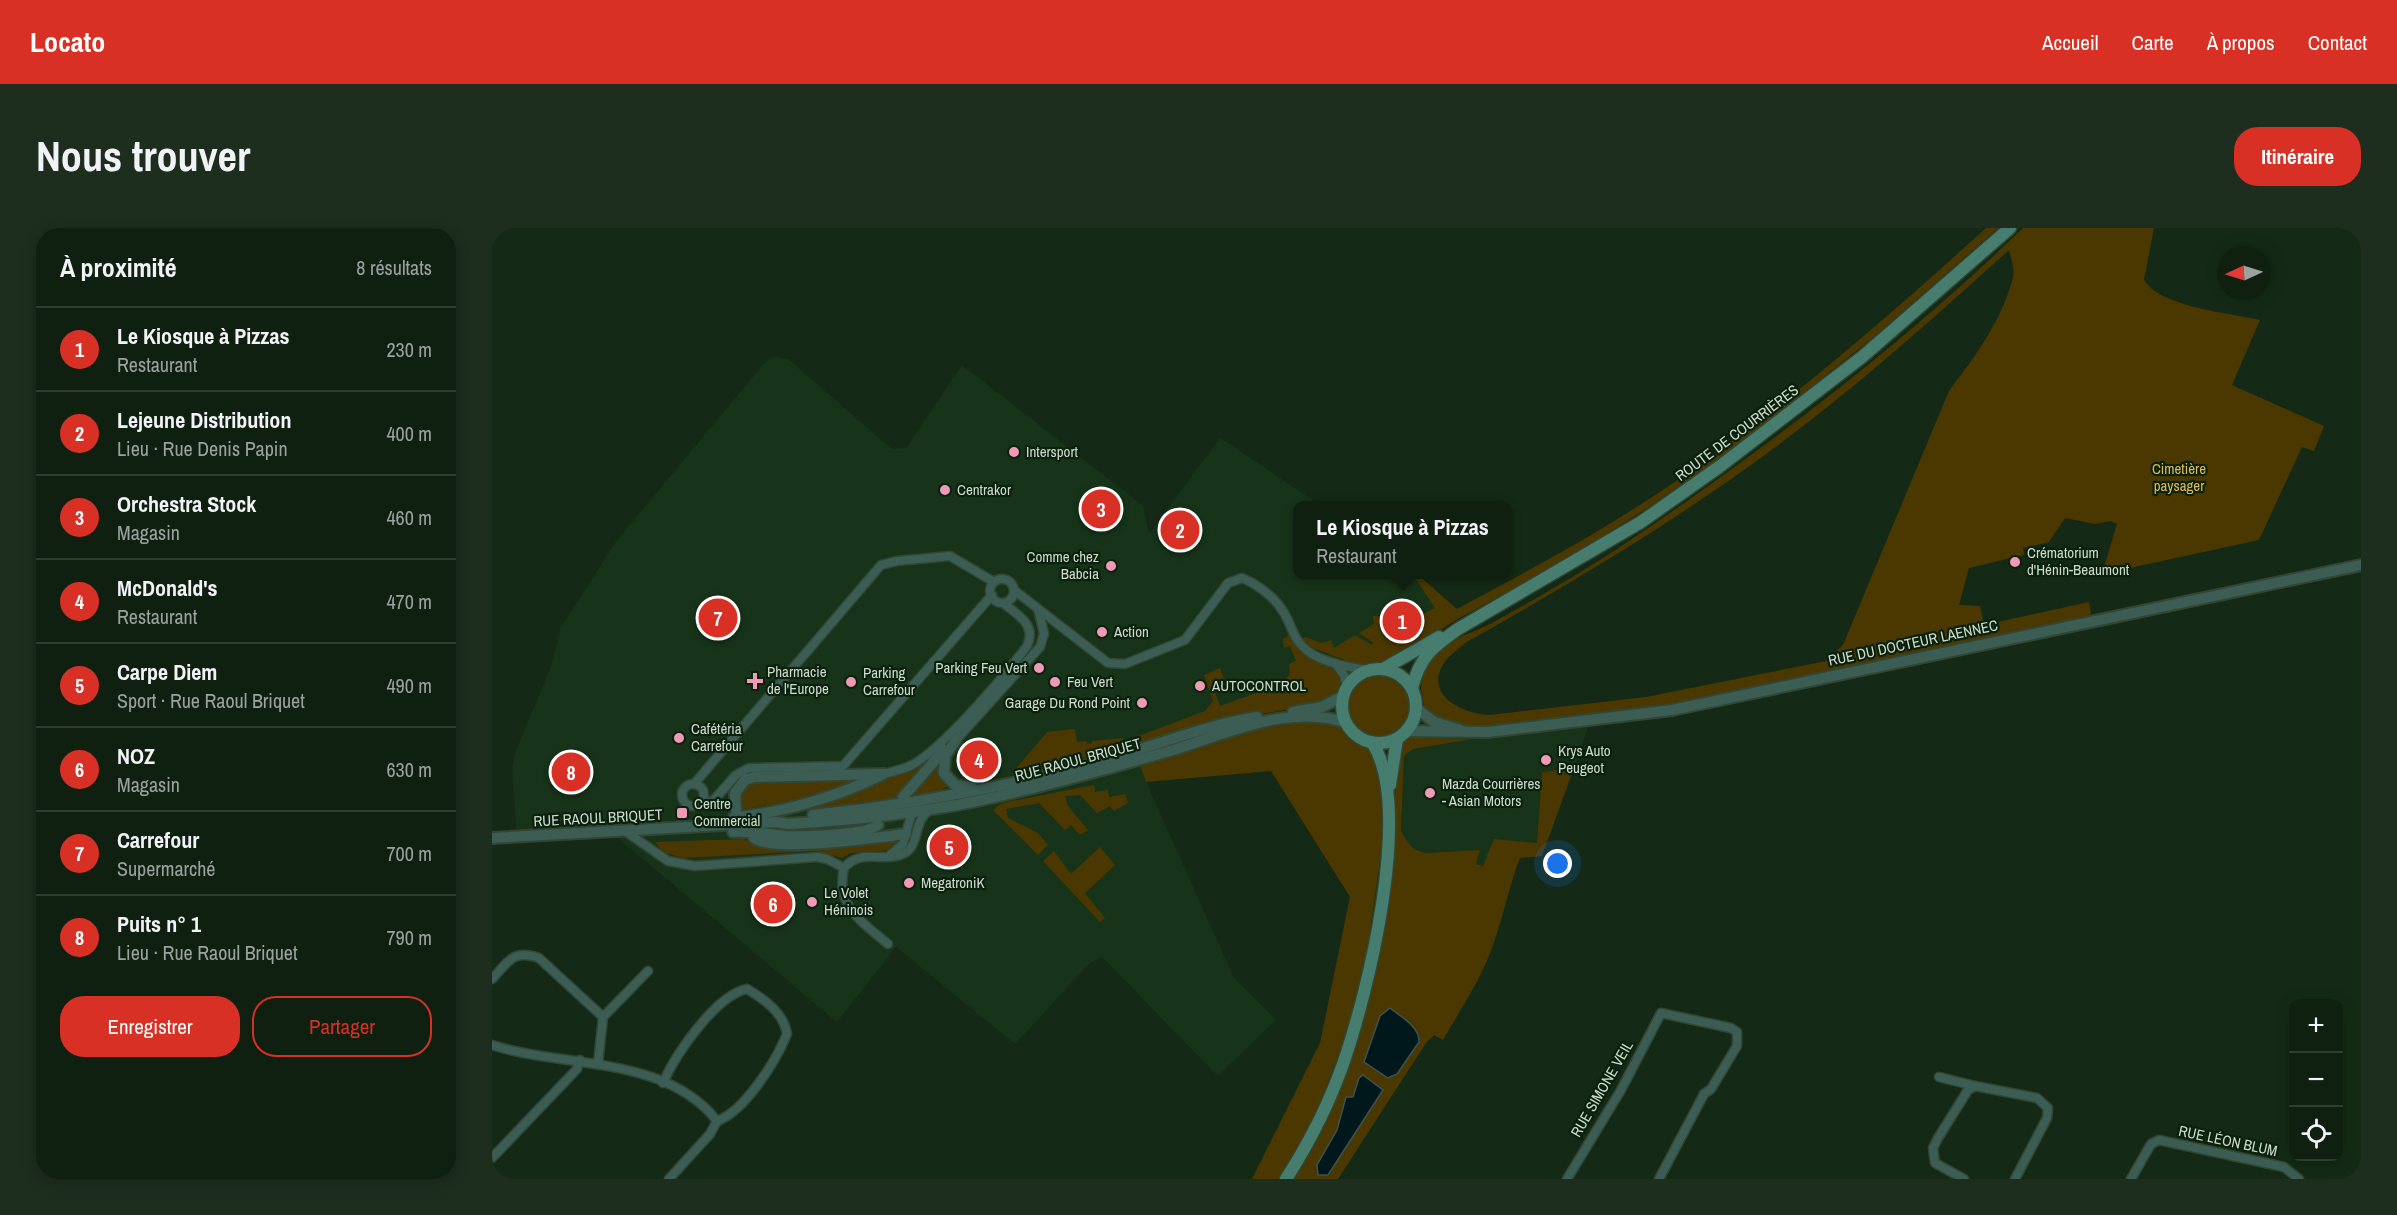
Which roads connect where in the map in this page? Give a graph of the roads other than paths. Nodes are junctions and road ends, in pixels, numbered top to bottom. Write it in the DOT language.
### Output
graph roads {
  1 [pos="2010,228"];
  2 [pos="2361,565"];
  3 [pos="994,582"];
  4 [pos="1014,590"];
  5 [pos="992,595"];
  6 [pos="1003,603"];
  7 [pos="1039,611"];
  8 [pos="1458,629"];
  9 [pos="1335,663"];
  10 [pos="1383,669"];
  11 [pos="1367,670"];
  12 [pos="1412,688"];
  13 [pos="1345,691"];
  14 [pos="1416,708"];
  15 [pos="1347,723"];
  16 [pos="1469,733"];
  17 [pos="1402,735"];
  18 [pos="956,740"];
  19 [pos="1372,742"];
  20 [pos="883,774"];
  21 [pos="694,784"];
  22 [pos="985,788"];
  23 [pos="1389,797"];
  24 [pos="698,804"];
  25 [pos="908,804"];
  26 [pos="736,810"];
  27 [pos="930,810"];
  28 [pos="918,822"];
  29 [pos="878,825"];
  30 [pos="679,829"];
  31 [pos="625,831"];
  32 [pos="911,833"];
  33 [pos="492,838"];
  34 [pos="753,838"];
  35 [pos="844,868"];
  36 [pos="888,944"];
  37 [pos="648,971"];
  38 [pos="492,979"];
  39 [pos="603,1017"];
  40 [pos="492,1045"];
  41 [pos="580,1060"];
  42 [pos="598,1064"];
  43 [pos="1939,1077"];
  44 [pos="663,1083"];
  45 [pos="1975,1086"];
  46 [pos="717,1121"];
  47 [pos="492,1158"];
  48 [pos="1568,1176"];
  49 [pos="669,1179"];
  50 [pos="1286,1179"];
  51 [pos="1579,1179"];
  52 [pos="1659,1179"];
  53 [pos="1964,1179"];
  54 [pos="2015,1179"];
  55 [pos="2130,1179"];
  56 [pos="2300,1179"];
  1 -- 8 [label="main road, ROUTE DE COURRIÈRES"];
  2 -- 16 [label="street, RUE DU DOCTEUR LAENNEC"];
  3 -- 4 [label="street"];
  3 -- 5 [label="street"];
  3 -- 21 [label="street"];
  4 -- 6 [label="street"];
  4 -- 7 [label="street"];
  5 -- 6 [label="street"];
  5 -- 24 [label="street"];
  6 -- 20 [label="street"];
  7 -- 9 [label="street"];
  7 -- 18 [label="street"];
  8 -- 10 [label="main road, ROUTE DE COURRIÈRES"];
  8 -- 12 [label="main road, ROUTE DE COURRIÈRES"];
  9 -- 11 [label="street"];
  9 -- 13 [label="street"];
  10 -- 11 [label="main road"];
  10 -- 12 [label="main road"];
  11 -- 13 [label="main road"];
  12 -- 14 [label="main road"];
  13 -- 15 [label="main road"];
  13 -- 22 [label="street, RUE RAOUL BRIQUET"];
  14 -- 16 [label="street, RUE DU DOCTEUR LAENNEC"];
  14 -- 17 [label="main road"];
  15 -- 19 [label="main road"];
  15 -- 27 [label="street, RUE RAOUL BRIQUET"];
  16 -- 17 [label="street, RUE DU DOCTEUR LAENNEC"];
  17 -- 19 [label="main road"];
  17 -- 23 [label="main road"];
  18 -- 22 [label="street"];
  18 -- 25 [label="street"];
  19 -- 23 [label="main road"];
  20 -- 26 [label="street"];
  20 -- 30 [label="street"];
  21 -- 24 [label="street"];
  21 -- 24 [label="street"];
  22 -- 25 [label="street, RUE RAOUL BRIQUET"];
  23 -- 50 [label="main road"];
  25 -- 27 [label="street, RUE RAOUL BRIQUET"];
  25 -- 28 [label="street"];
  25 -- 30 [label="street, RUE RAOUL BRIQUET"];
  25 -- 32 [label="street"];
  27 -- 28 [label="street"];
  28 -- 32 [label="street"];
  29 -- 30 [label="street"];
  30 -- 31 [label="street, RUE RAOUL BRIQUET"];
  31 -- 33 [label="street, RUE RAOUL BRIQUET"];
  31 -- 35 [label="street"];
  32 -- 34 [label="street"];
  32 -- 35 [label="street"];
  35 -- 36 [label="street"];
  37 -- 39 [label="street"];
  38 -- 39 [label="street"];
  39 -- 42 [label="street"];
  40 -- 41 [label="street"];
  41 -- 42 [label="street"];
  41 -- 47 [label="street"];
  42 -- 44 [label="street"];
  43 -- 45 [label="street"];
  44 -- 46 [label="street"];
  44 -- 46 [label="street"];
  45 -- 53 [label="street"];
  45 -- 54 [label="street"];
  46 -- 49 [label="street"];
  48 -- 51 [label="street"];
  48 -- 52 [label="street, RUE SIMONE VEIL"];
  55 -- 56 [label="street, RUE LÉON BLUM"];
}
